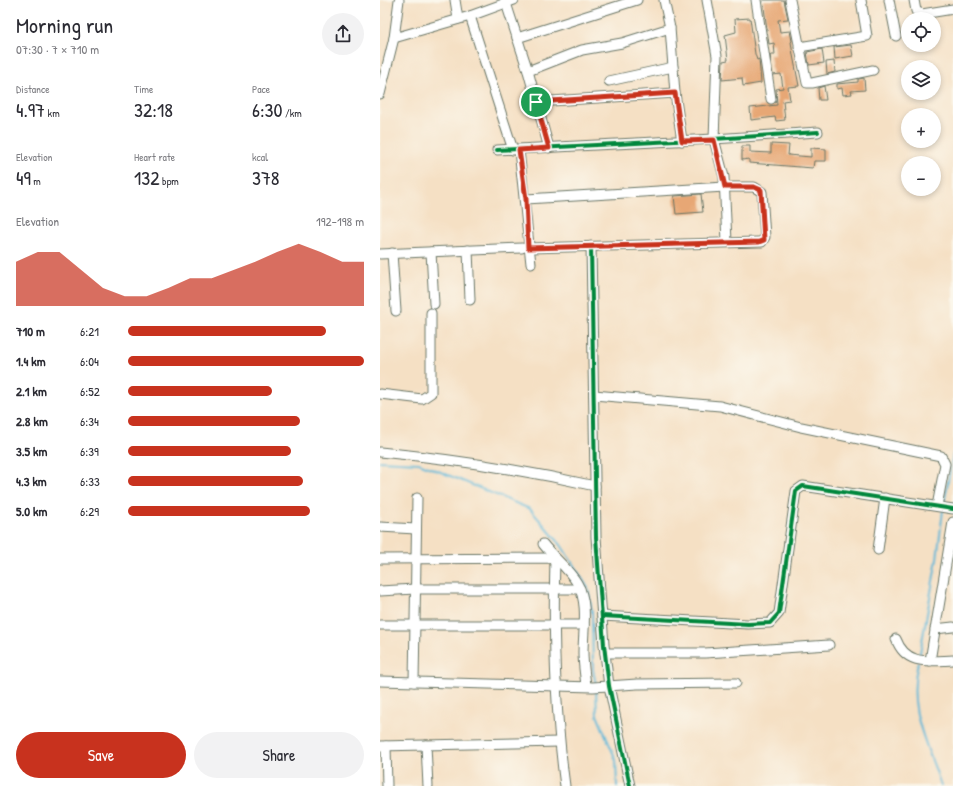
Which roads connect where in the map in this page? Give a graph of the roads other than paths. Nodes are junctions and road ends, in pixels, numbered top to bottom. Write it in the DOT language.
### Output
graph roads {
  1 [pos="399,0"];
  2 [pos="455,0"];
  3 [pos="637,0"];
  4 [pos="664,0"];
  5 [pos="707,0"];
  6 [pos="756,0"];
  7 [pos="790,0"];
  8 [pos="861,0"];
  9 [pos="889,0"];
  10 [pos="914,0"];
  11 [pos="508,1"];
  12 [pos="953,9"];
  13 [pos="470,16"];
  14 [pos="458,20"];
  15 [pos="670,28"];
  16 [pos="896,36"];
  17 [pos="394,38"];
  18 [pos="517,38"];
  19 [pos="799,47"];
  20 [pos="673,67"];
  21 [pos="873,70"];
  22 [pos="528,71"];
  23 [pos="610,81"];
  24 [pos="675,93"];
  25 [pos="380,94"];
  26 [pos="771,100"];
  27 [pos="536,102"];
  28 [pos="818,132"];
  29 [pos="714,140"];
  30 [pos="682,141"];
  31 [pos="549,148"];
  32 [pos="497,150"];
  33 [pos="516,150"];
  34 [pos="725,187"];
  35 [pos="526,199"];
  36 [pos="727,242"];
  37 [pos="591,246"];
  38 [pos="525,248"];
  39 [pos="468,250"];
  40 [pos="431,252"];
  41 [pos="392,253"];
  42 [pos="380,254"];
  43 [pos="531,264"];
  44 [pos="470,300"];
  45 [pos="434,304"];
  46 [pos="396,311"];
  47 [pos="431,313"];
  48 [pos="380,394"];
  49 [pos="594,395"];
  50 [pos="380,452"];
  51 [pos="596,486"];
  52 [pos="417,498"];
  53 [pos="885,498"];
  54 [pos="938,506"];
  55 [pos="952,508"];
  56 [pos="953,522"];
  57 [pos="380,527"];
  58 [pos="416,529"];
  59 [pos="543,544"];
  60 [pos="878,550"];
  61 [pos="416,558"];
  62 [pos="555,558"];
  63 [pos="380,559"];
  64 [pos="554,588"];
  65 [pos="415,589"];
  66 [pos="580,589"];
  67 [pos="380,591"];
  68 [pos="602,616"];
  69 [pos="415,624"];
  70 [pos="380,625"];
  71 [pos="554,625"];
  72 [pos="584,625"];
  73 [pos="953,627"];
  74 [pos="935,630"];
  75 [pos="896,639"];
  76 [pos="829,645"];
  77 [pos="605,653"];
  78 [pos="953,660"];
  79 [pos="924,661"];
  80 [pos="380,681"];
  81 [pos="414,682"];
  82 [pos="736,683"];
  83 [pos="556,685"];
  84 [pos="597,686"];
  85 [pos="559,742"];
  86 [pos="426,745"];
  87 [pos="383,746"];
  88 [pos="387,786"];
  89 [pos="428,786"];
  90 [pos="565,786"];
  91 [pos="630,786"];
  1 -- 17 [label="street"];
  2 -- 14 [label="street"];
  3 -- 18 [label="street"];
  4 -- 15 [label="street"];
  5 -- 29 [label="street"];
  6 -- 26 [label="street"];
  7 -- 19 [label="street"];
  8 -- 19 [label="street"];
  9 -- 16 [label="street"];
  10 -- 12 [label="street"];
  11 -- 13 [label="street"];
  11 -- 18 [label="street"];
  13 -- 14 [label="street"];
  13 -- 33 [label="street"];
  14 -- 17 [label="street"];
  15 -- 20 [label="street"];
  15 -- 22 [label="street"];
  17 -- 25 [label="street"];
  18 -- 22 [label="street"];
  19 -- 21 [label="street"];
  20 -- 23 [label="street"];
  20 -- 24 [label="street"];
  22 -- 27 [label="street"];
  24 -- 27 [label="street"];
  24 -- 30 [label="street"];
  27 -- 31 [label="street"];
  28 -- 29 [label="street"];
  29 -- 30 [label="street"];
  29 -- 34 [label="street"];
  30 -- 31 [label="street"];
  31 -- 33 [label="street"];
  32 -- 33 [label="street"];
  33 -- 35 [label="street"];
  34 -- 35 [label="street"];
  34 -- 36 [label="street"];
  34 -- 36 [label="street"];
  35 -- 38 [label="street"];
  36 -- 37 [label="street"];
  37 -- 38 [label="street"];
  37 -- 49 [label="street"];
  38 -- 39 [label="street"];
  38 -- 43 [label="street"];
  39 -- 40 [label="street"];
  39 -- 44 [label="street"];
  40 -- 41 [label="street"];
  40 -- 45 [label="street"];
  41 -- 42 [label="street"];
  41 -- 46 [label="street"];
  47 -- 48 [label="street"];
  49 -- 51 [label="street"];
  49 -- 54 [label="street"];
  50 -- 51 [label="street"];
  51 -- 68 [label="street"];
  52 -- 58 [label="street"];
  53 -- 54 [label="street"];
  53 -- 60 [label="street"];
  53 -- 68 [label="street"];
  54 -- 55 [label="street"];
  56 -- 74 [label="street"];
  57 -- 58 [label="street"];
  58 -- 61 [label="street"];
  59 -- 62 [label="street"];
  61 -- 62 [label="street"];
  61 -- 63 [label="street"];
  61 -- 65 [label="street"];
  62 -- 64 [label="street"];
  62 -- 66 [label="street"];
  64 -- 65 [label="street"];
  64 -- 66 [label="street"];
  64 -- 71 [label="street"];
  65 -- 67 [label="street"];
  65 -- 69 [label="street"];
  66 -- 72 [label="street"];
  68 -- 77 [label="street"];
  69 -- 70 [label="street"];
  69 -- 71 [label="street"];
  69 -- 81 [label="street"];
  71 -- 72 [label="street"];
  71 -- 83 [label="street"];
  72 -- 84 [label="street"];
  73 -- 74 [label="street"];
  74 -- 79 [label="street"];
  75 -- 79 [label="street"];
  76 -- 77 [label="street"];
  77 -- 84 [label="street"];
  78 -- 79 [label="street"];
  80 -- 81 [label="street"];
  81 -- 83 [label="street"];
  82 -- 84 [label="street"];
  83 -- 84 [label="street"];
  83 -- 85 [label="street"];
  84 -- 91 [label="street"];
  85 -- 86 [label="street"];
  85 -- 90 [label="street"];
  86 -- 87 [label="street"];
  86 -- 89 [label="street"];
  87 -- 88 [label="street"];
}
